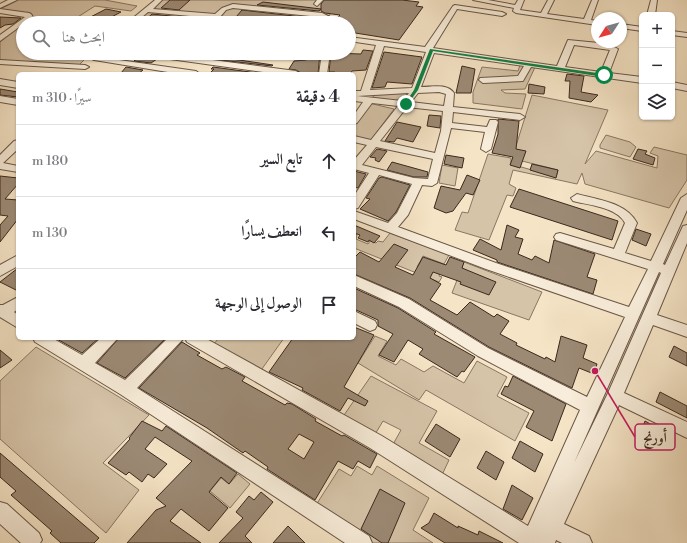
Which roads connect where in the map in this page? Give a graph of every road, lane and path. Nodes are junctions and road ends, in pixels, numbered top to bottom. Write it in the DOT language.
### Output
graph roads {
  1 [pos="14,0"];
  2 [pos="153,0"];
  3 [pos="159,0"];
  4 [pos="476,0"];
  5 [pos="521,0"];
  6 [pos="551,0"];
  7 [pos="595,0"];
  8 [pos="654,0"];
  9 [pos="0,6"];
  10 [pos="517,7"];
  11 [pos="146,9"];
  12 [pos="0,11"];
  13 [pos="652,12"];
  14 [pos="502,14"];
  15 [pos="543,15"];
  16 [pos="28,16"];
  17 [pos="138,16"];
  18 [pos="194,16"];
  19 [pos="217,16"];
  20 [pos="324,16"];
  21 [pos="587,21"];
  22 [pos="591,22"];
  23 [pos="16,27"];
  24 [pos="627,27"];
  25 [pos="639,29"];
  26 [pos="675,33"];
  27 [pos="687,35"];
  28 [pos="0,40"];
  29 [pos="356,40"];
  30 [pos="381,43"];
  31 [pos="430,49"];
  32 [pos="93,60"];
  33 [pos="113,60"];
  34 [pos="195,60"];
  35 [pos="325,60"];
  36 [pos="203,61"];
  37 [pos="0,62"];
  38 [pos="529,63"];
  39 [pos="85,67"];
  40 [pos="0,69"];
  41 [pos="560,69"];
  42 [pos="157,71"];
  43 [pos="41,72"];
  44 [pos="80,72"];
  45 [pos="169,72"];
  46 [pos="195,72"];
  47 [pos="282,72"];
  48 [pos="323,72"];
  49 [pos="604,75"];
  50 [pos="483,80"];
  51 [pos="639,80"];
  52 [pos="0,82"];
  53 [pos="16,85"];
  54 [pos="675,86"];
  55 [pos="687,88"];
  56 [pos="416,90"];
  57 [pos="356,94"];
  58 [pos="367,97"];
  59 [pos="0,98"];
  60 [pos="356,99"];
  61 [pos="16,102"];
  62 [pos="406,104"];
  63 [pos="450,109"];
  64 [pos="495,114"];
  65 [pos="356,117"];
  66 [pos="520,117"];
  67 [pos="448,125"];
  68 [pos="491,130"];
  69 [pos="356,139"];
  70 [pos="374,142"];
  71 [pos="16,145"];
  72 [pos="486,149"];
  73 [pos="439,158"];
  74 [pos="0,161"];
  75 [pos="356,165"];
  76 [pos="0,166"];
  77 [pos="356,166"];
  78 [pos="16,169"];
  79 [pos="376,171"];
  80 [pos="418,182"];
  81 [pos="358,192"];
  82 [pos="577,198"];
  83 [pos="687,198"];
  84 [pos="356,216"];
  85 [pos="390,228"];
  86 [pos="687,230"];
  87 [pos="560,237"];
  88 [pos="684,245"];
  89 [pos="618,255"];
  90 [pos="16,261"];
  91 [pos="662,269"];
  92 [pos="0,271"];
  93 [pos="356,281"];
  94 [pos="16,303"];
  95 [pos="2,311"];
  96 [pos="640,315"];
  97 [pos="356,318"];
  98 [pos="16,321"];
  99 [pos="370,325"];
  100 [pos="687,331"];
  101 [pos="44,340"];
  102 [pos="109,340"];
  103 [pos="175,340"];
  104 [pos="203,340"];
  105 [pos="83,364"];
  106 [pos="126,389"];
  107 [pos="615,396"];
  108 [pos="590,407"];
  109 [pos="687,430"];
  110 [pos="0,511"];
  111 [pos="540,538"];
  112 [pos="32,540"];
  113 [pos="362,543"];
  114 [pos="582,543"];
  1 -- 9 [label="street"];
  2 -- 11 [label="street"];
  3 -- 11 [label="street"];
  4 -- 10 [label="street"];
  5 -- 10 [label="street"];
  6 -- 15 [label="street"];
  7 -- 21 [label="street"];
  8 -- 13 [label="street"];
  10 -- 15 [label="street"];
  11 -- 17 [label="street"];
  11 -- 18 [label="street"];
  12 -- 16 [label="street"];
  14 -- 31 [label="street"];
  15 -- 21 [label="street"];
  19 -- 20 [label="street"];
  21 -- 22 [label="street"];
  23 -- 28 [label="street"];
  24 -- 25 [label="street"];
  26 -- 27 [label="street"];
  29 -- 30 [label="street"];
  30 -- 31 [label="street"];
  30 -- 58 [label="street"];
  31 -- 38 [label="street"];
  31 -- 56 [label="street"];
  32 -- 39 [label="street"];
  33 -- 42 [label="street"];
  34 -- 36 [label="street"];
  35 -- 48 [label="street"];
  36 -- 46 [label="street"];
  36 -- 47 [label="street"];
  37 -- 39 [label="street"];
  38 -- 41 [label="street"];
  38 -- 50 [label="street"];
  39 -- 44 [label="street"];
  40 -- 43 [label="street"];
  41 -- 49 [label="street"];
  41 -- 49 [label="street"];
  42 -- 45 [label="street"];
  49 -- 51 [label="street"];
  52 -- 53 [label="street"];
  54 -- 55 [label="street"];
  56 -- 58 [label="street"];
  56 -- 62 [label="street"];
  56 -- 63 [label="street"];
  57 -- 58 [label="street"];
  58 -- 60 [label="street"];
  58 -- 62 [label="street"];
  58 -- 65 [label="street"];
  59 -- 61 [label="street"];
  62 -- 63 [label="street"];
  62 -- 70 [label="street"];
  63 -- 64 [label="street"];
  63 -- 67 [label="street"];
  64 -- 66 [label="street"];
  64 -- 68 [label="street"];
  67 -- 68 [label="street"];
  67 -- 73 [label="street"];
  68 -- 72 [label="street"];
  69 -- 70 [label="street"];
  70 -- 73 [label="street"];
  70 -- 75 [label="street"];
  71 -- 74 [label="street"];
  73 -- 80 [label="street"];
  74 -- 76 [label="street"];
  76 -- 78 [label="street"];
  77 -- 79 [label="street"];
  79 -- 80 [label="street"];
  79 -- 81 [label="street"];
  80 -- 85 [label="street"];
  82 -- 89 [label="street"];
  83 -- 91 [label="street"];
  84 -- 85 [label="street"];
  85 -- 96 [label="street"];
  86 -- 88 [label="street"];
  87 -- 89 [label="street"];
  88 -- 91 [label="street"];
  89 -- 91 [label="street"];
  90 -- 92 [label="street"];
  91 -- 96 [label="street"];
  93 -- 108 [label="street"];
  94 -- 95 [label="street"];
  95 -- 98 [label="street"];
  96 -- 100 [label="street"];
  96 -- 107 [label="street"];
  96 -- 108 [label="street"];
  97 -- 99 [label="street"];
  101 -- 105 [label="street"];
  102 -- 105 [label="street"];
  103 -- 106 [label="street"];
  104 -- 111 [label="street"];
  105 -- 106 [label="street"];
  106 -- 113 [label="street"];
  107 -- 109 [label="street"];
  107 -- 111 [label="street"];
  108 -- 111 [label="street"];
  110 -- 112 [label="street"];
  111 -- 114 [label="street"];
}
